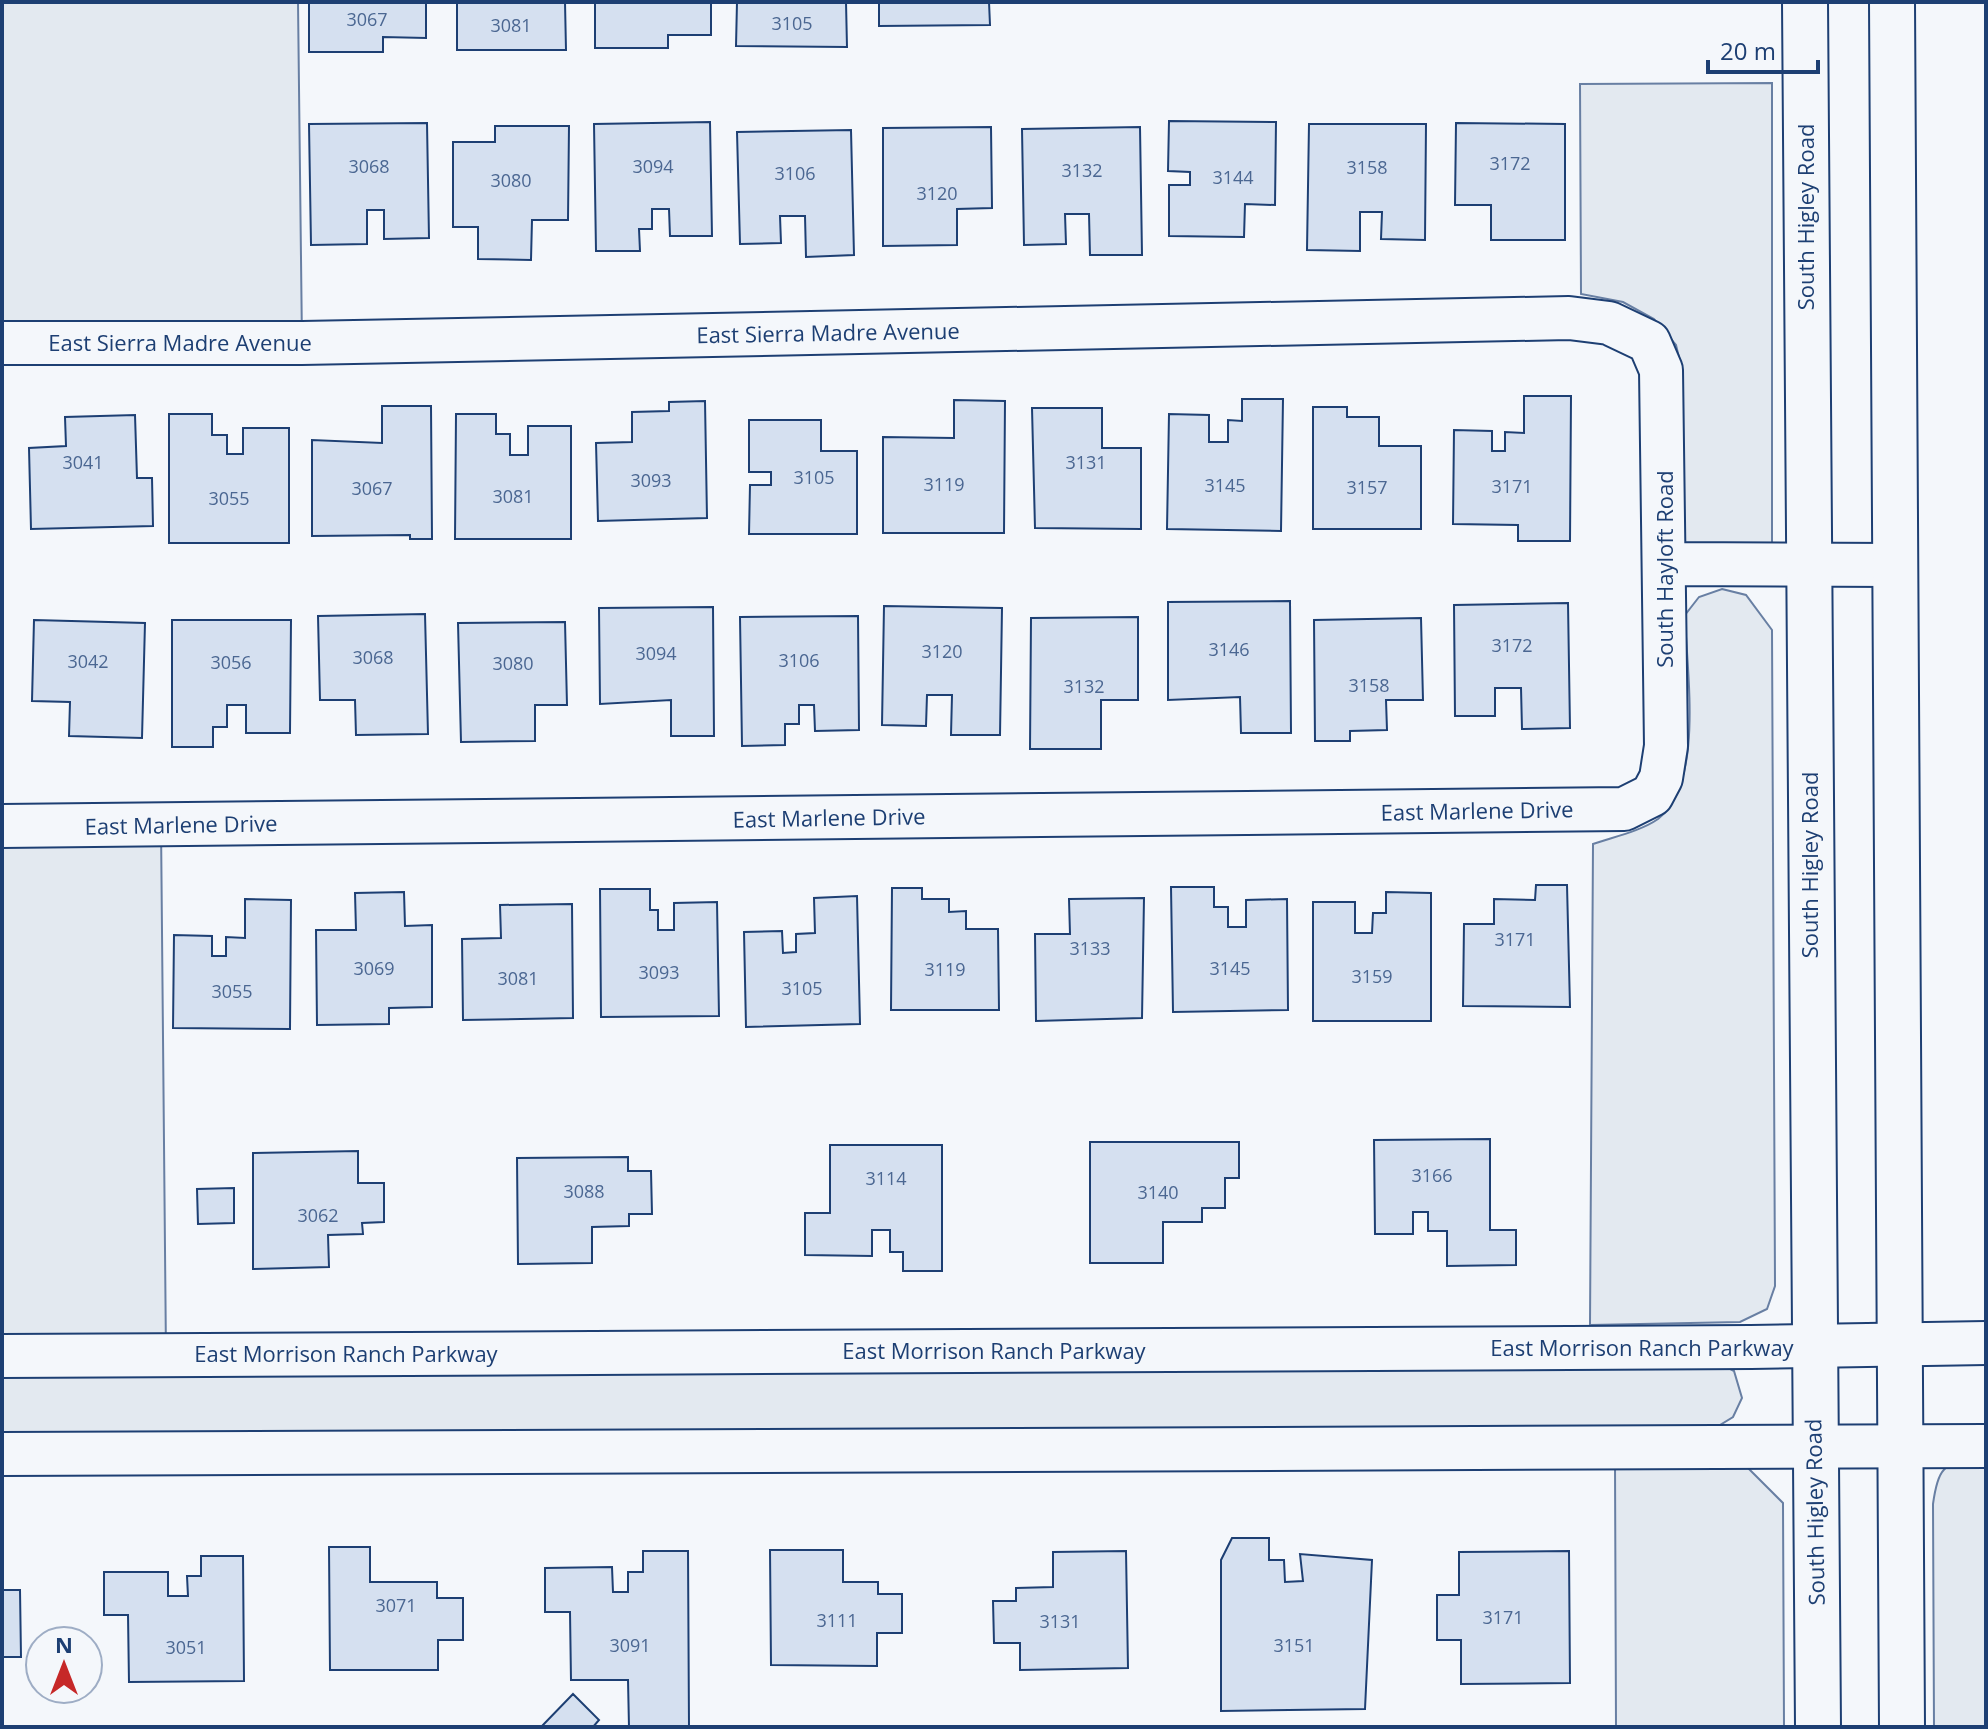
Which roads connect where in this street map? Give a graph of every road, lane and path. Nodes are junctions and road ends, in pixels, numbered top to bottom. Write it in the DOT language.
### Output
graph roads {
  1 [pos="1805,2"];
  2 [pos="1892,2"];
  3 [pos="1649,342"];
  4 [pos="2,343"];
  5 [pos="1666,564"];
  6 [pos="1808,565"];
  7 [pos="1895,565"];
  8 [pos="1652,795"];
  9 [pos="2,826"];
  10 [pos="1986,1343"];
  11 [pos="1900,1345"];
  12 [pos="1814,1347"];
  13 [pos="2,1356"];
  14 [pos="1814,1446"];
  15 [pos="1900,1446"];
  16 [pos="1986,1446"];
  17 [pos="2,1454"];
  18 [pos="1818,1727"];
  19 [pos="1902,1727"];
  1 -- 6 [label="main road, South Higley Road"];
  2 -- 7 [label="main road"];
  3 -- 4 [label="street, East Sierra Madre Avenue"];
  3 -- 5 [label="street, South Hayloft Road"];
  5 -- 6 [label="street"];
  5 -- 8 [label="street, South Hayloft Road"];
  6 -- 7 [label="street"];
  6 -- 12 [label="main road, South Higley Road"];
  7 -- 11 [label="main road"];
  8 -- 9 [label="street, East Marlene Drive"];
  10 -- 11 [label="street, East Morrison Ranch Parkway"];
  11 -- 12 [label="street, East Morrison Ranch Parkway"];
  11 -- 15 [label="main road"];
  12 -- 13 [label="street, East Morrison Ranch Parkway"];
  12 -- 14 [label="main road, South Higley Road"];
  14 -- 15 [label="street"];
  14 -- 17 [label="street"];
  14 -- 18 [label="main road, South Higley Road"];
  15 -- 16 [label="street"];
  15 -- 19 [label="main road"];
}
